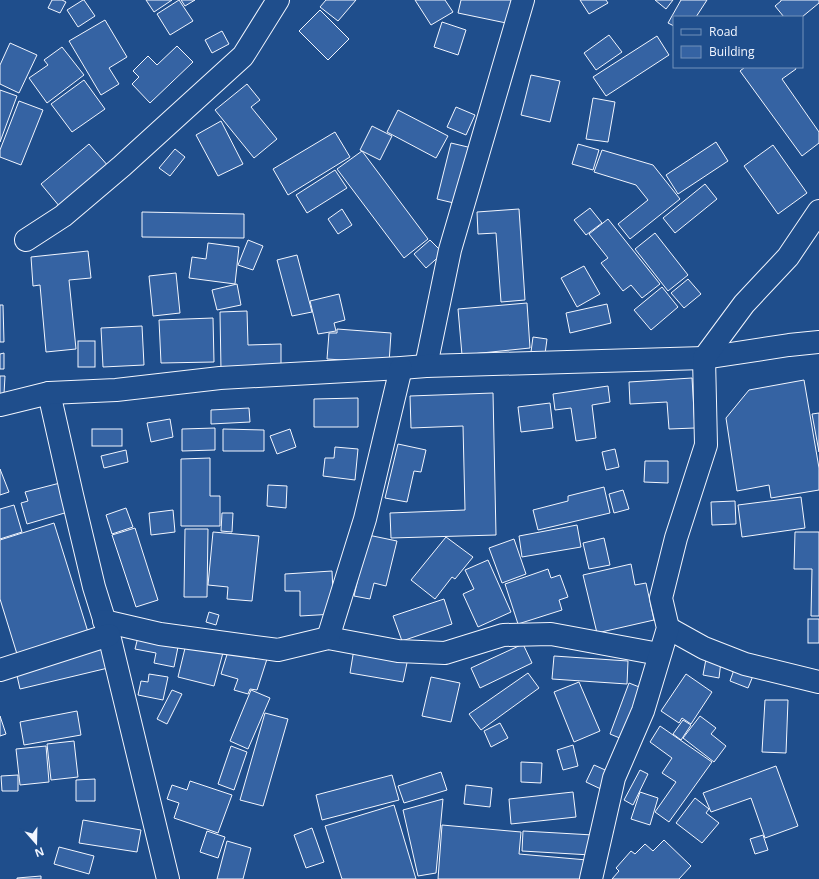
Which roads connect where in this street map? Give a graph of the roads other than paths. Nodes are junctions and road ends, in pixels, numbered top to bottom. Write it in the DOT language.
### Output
graph roads {
  1 [pos="278,0"];
  2 [pos="523,0"];
  3 [pos="819,210"];
  4 [pos="26,240"];
  5 [pos="819,342"];
  6 [pos="704,358"];
  7 [pos="426,366"];
  8 [pos="401,368"];
  9 [pos="49,393"];
  10 [pos="0,405"];
  11 [pos="106,628"];
  12 [pos="668,628"];
  13 [pos="328,638"];
  14 [pos="660,654"];
  15 [pos="0,670"];
  16 [pos="819,682"];
  17 [pos="168,879"];
  18 [pos="591,879"];
  1 -- 4 [label="street"];
  2 -- 7 [label="street"];
  3 -- 6 [label="street"];
  5 -- 6 [label="street"];
  6 -- 7 [label="street"];
  6 -- 12 [label="street"];
  7 -- 8 [label="street"];
  8 -- 9 [label="street"];
  8 -- 13 [label="street"];
  9 -- 10 [label="street"];
  9 -- 11 [label="street"];
  11 -- 13 [label="street"];
  11 -- 15 [label="street"];
  11 -- 17 [label="street"];
  12 -- 14 [label="street"];
  12 -- 16 [label="street"];
  13 -- 14 [label="street"];
  14 -- 18 [label="street"];
}
